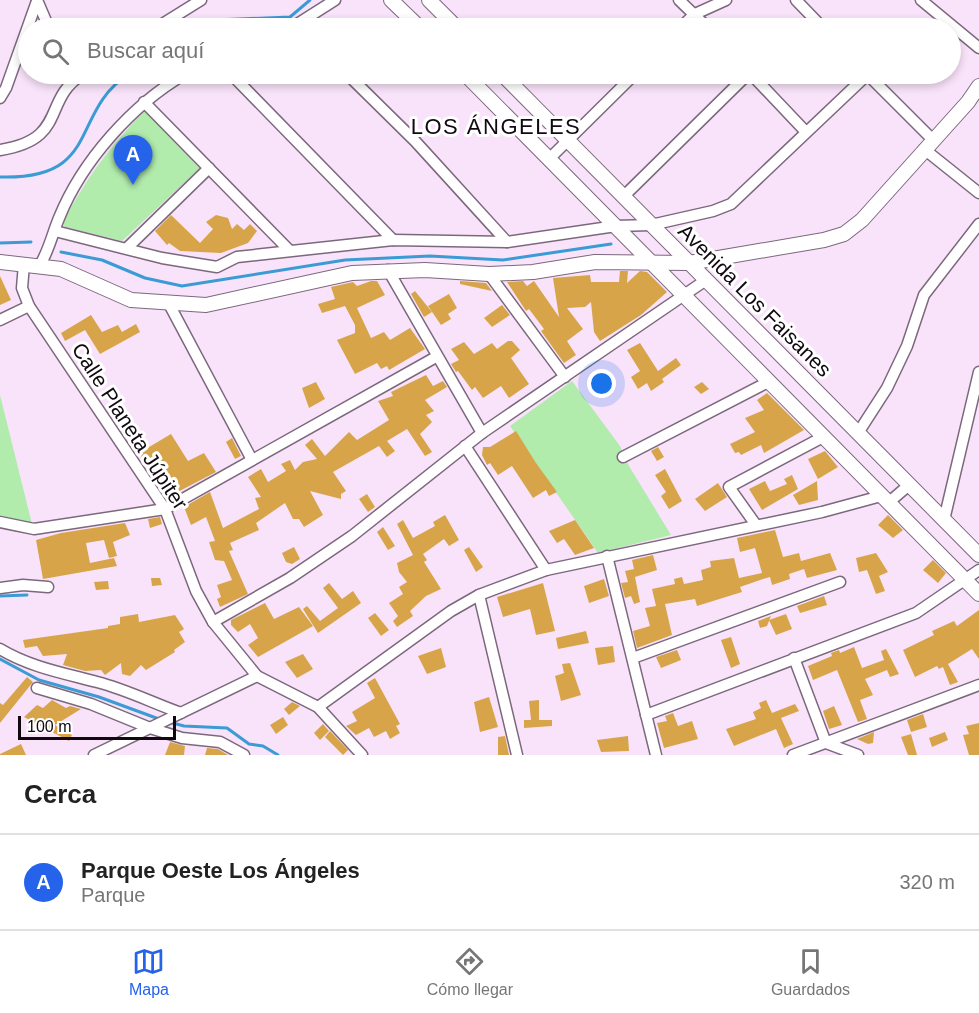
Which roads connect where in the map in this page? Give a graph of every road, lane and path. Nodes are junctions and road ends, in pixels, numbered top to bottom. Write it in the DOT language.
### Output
graph roads {
  1 [pos="201,0"];
  2 [pos="335,0"];
  3 [pos="391,0"];
  4 [pos="429,0"];
  5 [pos="679,0"];
  6 [pos="726,0"];
  7 [pos="796,0"];
  8 [pos="921,0"];
  9 [pos="37,1"];
  10 [pos="695,15"];
  11 [pos="31,18"];
  12 [pos="45,18"];
  13 [pos="172,18"];
  14 [pos="311,18"];
  15 [pos="410,18"];
  16 [pos="447,18"];
  17 [pos="692,18"];
  18 [pos="698,18"];
  19 [pos="814,18"];
  20 [pos="943,18"];
  21 [pos="961,33"];
  22 [pos="979,48"];
  23 [pos="18,54"];
  24 [pos="69,84"];
  25 [pos="170,84"];
  26 [pos="241,84"];
  27 [pos="357,84"];
  28 [pos="475,84"];
  29 [pos="512,84"];
  30 [pos="625,84"];
  31 [pos="739,84"];
  32 [pos="759,84"];
  33 [pos="857,84"];
  34 [pos="876,84"];
  35 [pos="979,86"];
  36 [pos="0,98"];
  37 [pos="144,102"];
  38 [pos="974,105"];
  39 [pos="807,132"];
  40 [pos="568,140"];
  41 [pos="928,145"];
  42 [pos="0,150"];
  43 [pos="550,158"];
  44 [pos="208,168"];
  45 [pos="979,193"];
  46 [pos="624,196"];
  47 [pos="979,224"];
  48 [pos="651,225"];
  49 [pos="616,226"];
  50 [pos="55,231"];
  51 [pos="393,240"];
  52 [pos="507,242"];
  53 [pos="127,248"];
  54 [pos="289,250"];
  55 [pos="649,260"];
  56 [pos="0,262"];
  57 [pos="689,263"];
  58 [pos="24,264"];
  59 [pos="40,265"];
  60 [pos="388,270"];
  61 [pos="489,274"];
  62 [pos="706,280"];
  63 [pos="683,296"];
  64 [pos="169,304"];
  65 [pos="29,306"];
  66 [pos="0,320"];
  67 [pos="436,357"];
  68 [pos="979,372"];
  69 [pos="565,377"];
  70 [pos="768,382"];
  71 [pos="482,433"];
  72 [pos="858,433"];
  73 [pos="823,437"];
  74 [pos="465,446"];
  75 [pos="623,457"];
  76 [pos="252,460"];
  77 [pos="909,485"];
  78 [pos="884,500"];
  79 [pos="165,509"];
  80 [pos="944,520"];
  81 [pos="0,522"];
  82 [pos="756,525"];
  83 [pos="979,554"];
  84 [pos="607,556"];
  85 [pos="546,570"];
  86 [pos="979,570"];
  87 [pos="966,580"];
  88 [pos="840,582"];
  89 [pos="48,587"];
  90 [pos="0,588"];
  91 [pos="979,594"];
  92 [pos="479,595"];
  93 [pos="213,622"];
  94 [pos="0,648"];
  95 [pos="633,658"];
  96 [pos="794,658"];
  97 [pos="257,676"];
  98 [pos="979,686"];
  99 [pos="37,688"];
  100 [pos="318,707"];
  101 [pos="181,713"];
  102 [pos="646,715"];
  103 [pos="150,728"];
  104 [pos="826,743"];
  105 [pos="238,754"];
  106 [pos="94,755"];
  107 [pos="362,755"];
  108 [pos="517,755"];
  109 [pos="656,755"];
  110 [pos="793,755"];
  111 [pos="858,755"];
  1 -- 13 [label="street"];
  2 -- 14 [label="street"];
  3 -- 15 [label="street"];
  4 -- 16 [label="street"];
  5 -- 10 [label="street"];
  6 -- 10 [label="street"];
  7 -- 19 [label="street"];
  8 -- 20 [label="street"];
  9 -- 11 [label="street"];
  9 -- 12 [label="street"];
  10 -- 17 [label="street"];
  10 -- 18 [label="street"];
  21 -- 22 [label="street"];
  23 -- 36 [label="street"];
  24 -- 42 [label="street"];
  25 -- 37 [label="street"];
  26 -- 51 [label="street"];
  27 -- 52 [label="street"];
  28 -- 43 [label="street"];
  29 -- 40 [label="street, Avenida Los Faisanes"];
  30 -- 40 [label="street"];
  31 -- 46 [label="street"];
  32 -- 39 [label="street"];
  33 -- 39 [label="street"];
  34 -- 41 [label="street"];
  35 -- 38 [label="street"];
  37 -- 44 [label="street"];
  37 -- 50 [label="street"];
  38 -- 41 [label="street"];
  39 -- 48 [label="street"];
  40 -- 43 [label="street"];
  40 -- 46 [label="street, Avenida Los Faisanes"];
  41 -- 45 [label="street"];
  41 -- 57 [label="street"];
  43 -- 49 [label="street"];
  44 -- 53 [label="street"];
  44 -- 54 [label="street"];
  46 -- 48 [label="street, Avenida Los Faisanes"];
  47 -- 72 [label="street"];
  48 -- 49 [label="street"];
  48 -- 57 [label="street, Avenida Los Faisanes"];
  49 -- 52 [label="street"];
  49 -- 55 [label="street"];
  50 -- 53 [label="street"];
  50 -- 59 [label="street"];
  51 -- 52 [label="street"];
  51 -- 54 [label="street"];
  53 -- 54 [label="street"];
  55 -- 57 [label="street"];
  55 -- 61 [label="street"];
  55 -- 63 [label="street"];
  56 -- 58 [label="street"];
  57 -- 62 [label="street, Avenida Los Faisanes"];
  58 -- 59 [label="street"];
  58 -- 65 [label="street, Calle Planeta Júpiter"];
  59 -- 64 [label="street"];
  60 -- 61 [label="street"];
  60 -- 64 [label="street"];
  60 -- 67 [label="street"];
  61 -- 69 [label="street"];
  62 -- 63 [label="street"];
  62 -- 72 [label="street, Avenida Los Faisanes"];
  63 -- 69 [label="street"];
  63 -- 70 [label="street"];
  64 -- 76 [label="street"];
  65 -- 66 [label="street"];
  65 -- 79 [label="street, Calle Planeta Júpiter"];
  67 -- 71 [label="street"];
  67 -- 76 [label="street"];
  68 -- 80 [label="street"];
  69 -- 71 [label="street"];
  70 -- 73 [label="street"];
  70 -- 75 [label="street"];
  71 -- 74 [label="street"];
  72 -- 77 [label="street, Avenida Los Faisanes"];
  73 -- 78 [label="street"];
  73 -- 82 [label="street"];
  74 -- 85 [label="street"];
  74 -- 93 [label="street"];
  76 -- 79 [label="street"];
  77 -- 78 [label="street"];
  77 -- 80 [label="street, Avenida Los Faisanes"];
  78 -- 82 [label="street"];
  78 -- 87 [label="street"];
  79 -- 81 [label="street"];
  79 -- 93 [label="street, Calle Planeta Júpiter"];
  80 -- 83 [label="street, Avenida Los Faisanes"];
  82 -- 84 [label="street"];
  84 -- 85 [label="street"];
  84 -- 95 [label="street"];
  85 -- 92 [label="street"];
  86 -- 87 [label="street"];
  87 -- 91 [label="street"];
  87 -- 96 [label="street"];
  88 -- 95 [label="street"];
  89 -- 90 [label="street"];
  92 -- 100 [label="street"];
  92 -- 108 [label="street"];
  93 -- 97 [label="street, Calle Planeta Júpiter"];
  94 -- 101 [label="street"];
  95 -- 102 [label="street"];
  96 -- 102 [label="street"];
  96 -- 104 [label="street"];
  97 -- 100 [label="street, Calle Planeta Júpiter"];
  97 -- 101 [label="street"];
  98 -- 104 [label="street"];
  99 -- 103 [label="street"];
  100 -- 107 [label="street, Calle Planeta Júpiter"];
  101 -- 103 [label="street"];
  102 -- 109 [label="street"];
  103 -- 105 [label="street"];
  103 -- 106 [label="street"];
  104 -- 110 [label="street"];
  104 -- 111 [label="street"];
}
